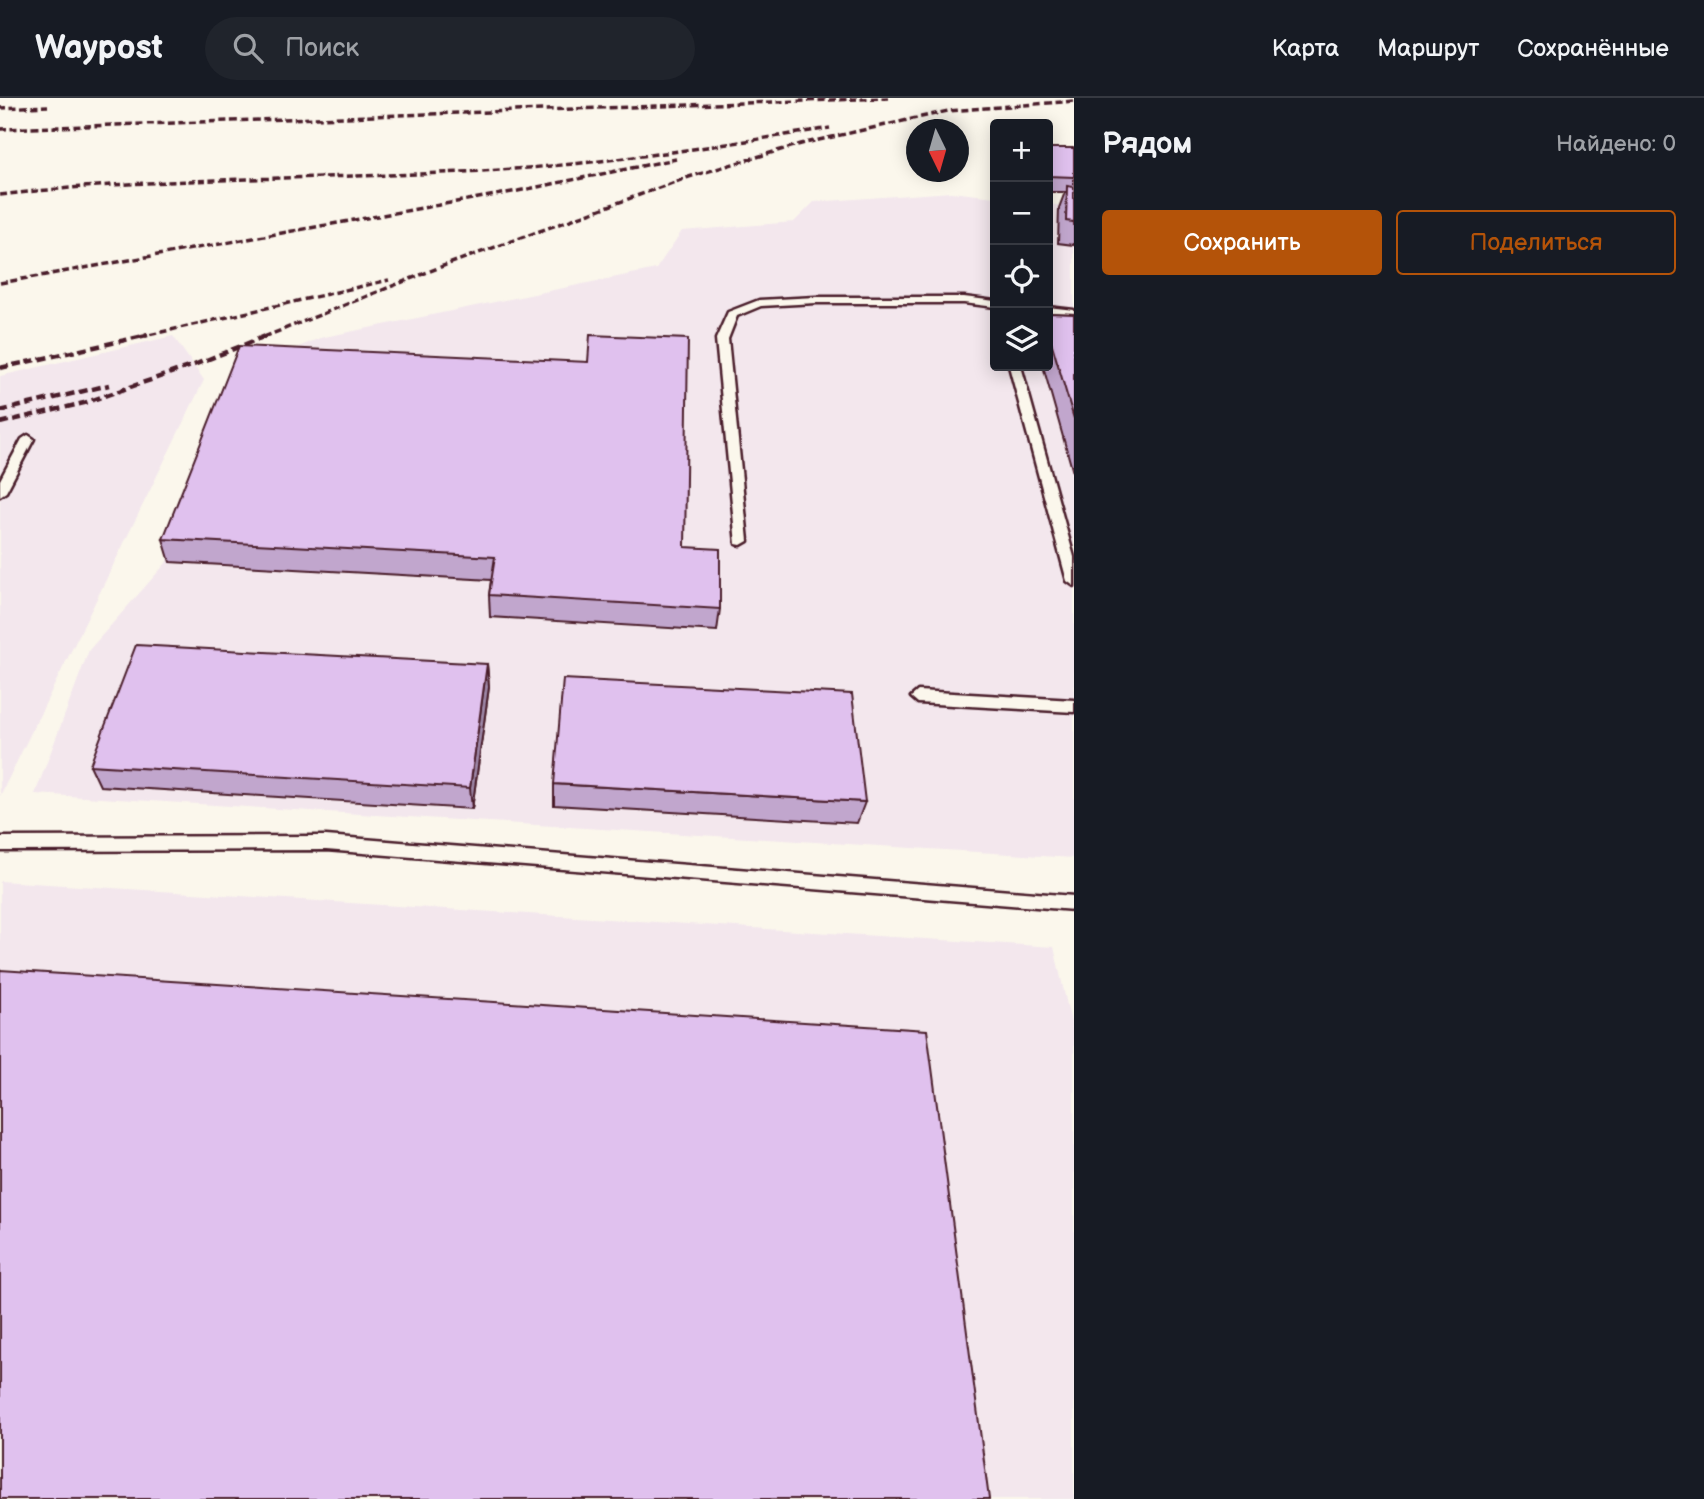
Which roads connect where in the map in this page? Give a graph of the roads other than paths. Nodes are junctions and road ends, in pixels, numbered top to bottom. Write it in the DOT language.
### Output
graph roads {
  1 [pos="990,304"];
  2 [pos="1053,312"];
  3 [pos="1074,313"];
  4 [pos="1016,371"];
  5 [pos="28,439"];
  6 [pos="0,492"];
  7 [pos="741,541"];
  8 [pos="1074,581"];
  9 [pos="918,697"];
  10 [pos="1074,706"];
  11 [pos="0,844"];
  12 [pos="1074,903"];
  1 -- 7 [label="lane"];
  2 -- 3 [label="lane"];
  4 -- 8 [label="lane"];
  5 -- 6 [label="lane"];
  9 -- 10 [label="lane"];
  11 -- 12 [label="lane"];
}
